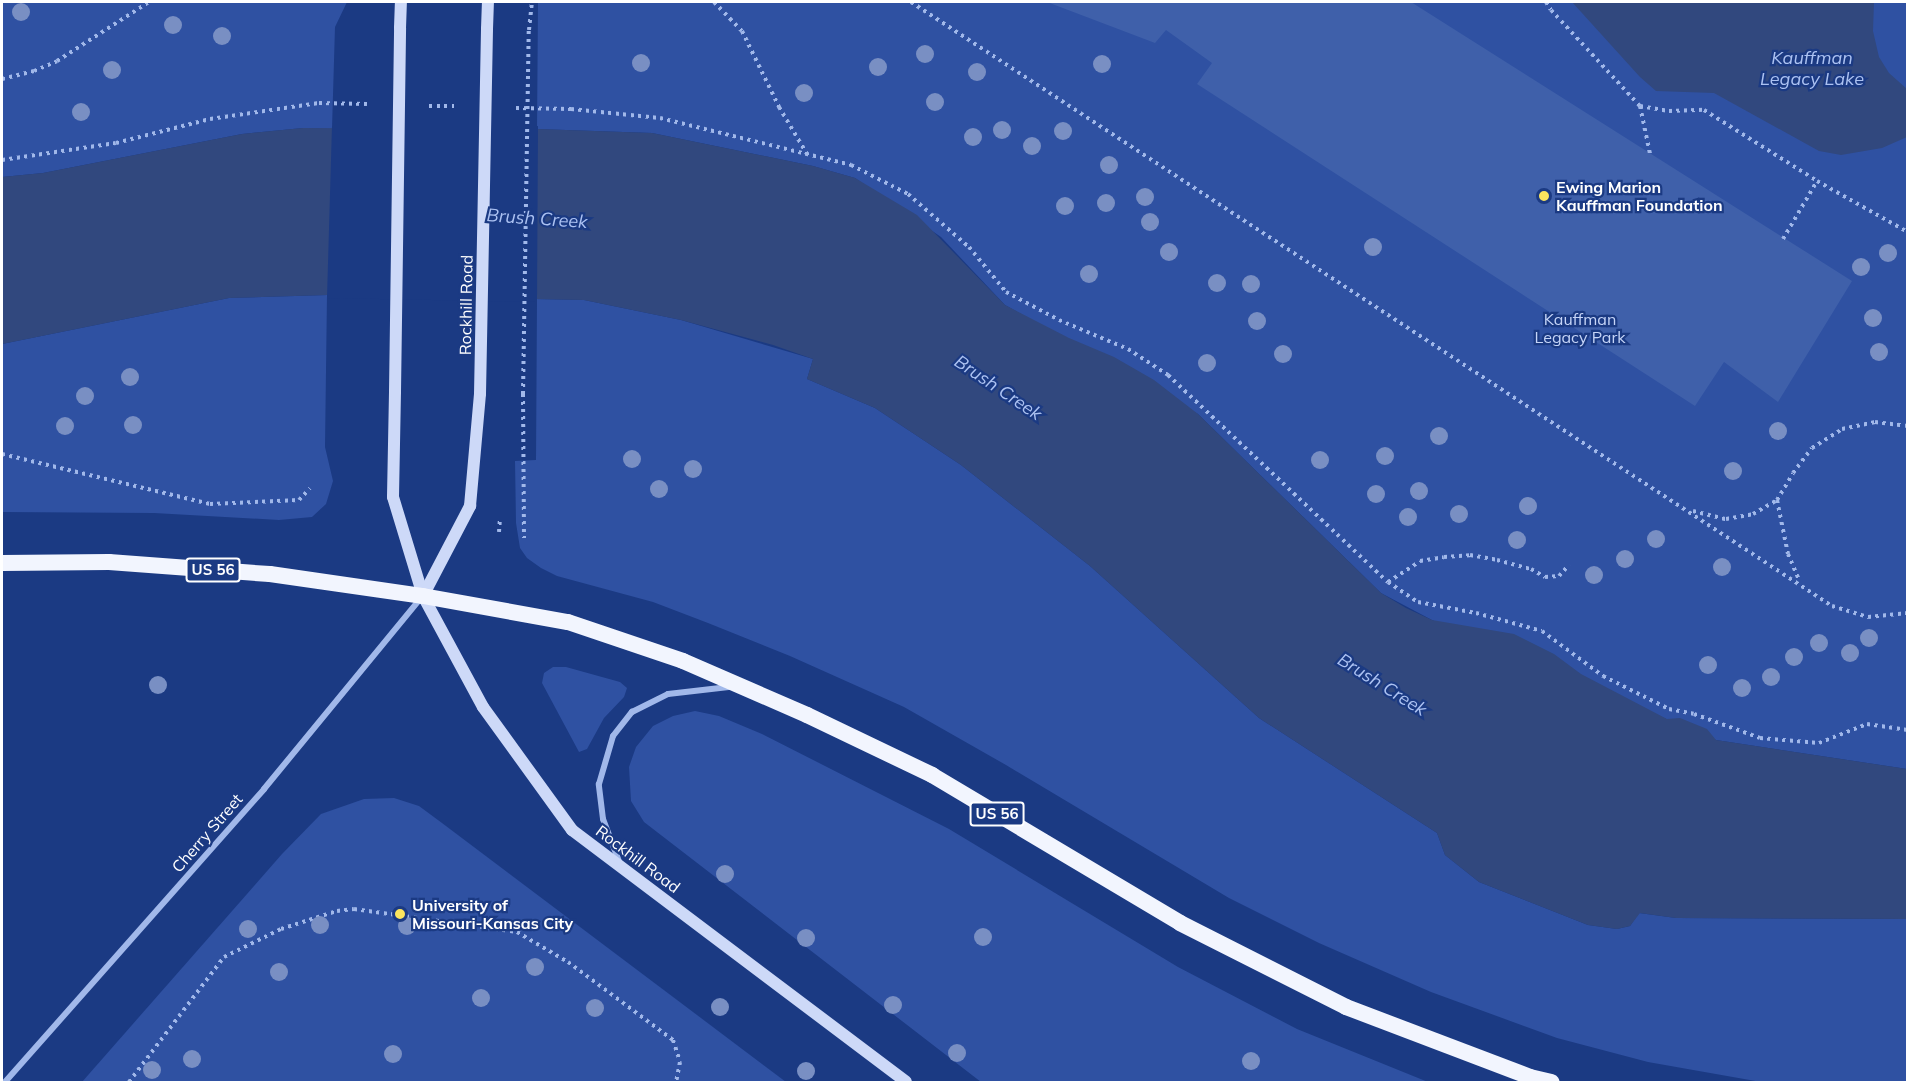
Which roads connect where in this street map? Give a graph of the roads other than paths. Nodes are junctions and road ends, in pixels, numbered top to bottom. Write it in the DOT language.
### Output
graph roads {
  1 [pos="400,2"];
  2 [pos="488,2"];
  3 [pos="2,562"];
  4 [pos="423,596"];
  5 [pos="739,686"];
  6 [pos="621,867"];
  7 [pos="5,1083"];
  8 [pos="906,1083"];
  9 [pos="1551,1083"];
  1 -- 4 [label="main road, Rockhill Road, bridge"];
  2 -- 4 [label="main road, Rockhill Road, bridge"];
  3 -- 4 [label="highway, US 56"];
  4 -- 5 [label="highway, US 56"];
  4 -- 6 [label="main road, Rockhill Road"];
  4 -- 7 [label="street, Cherry Street"];
  5 -- 6 [label="street"];
  5 -- 9 [label="highway, US 56"];
  6 -- 8 [label="main road, Rockhill Road"];
}
